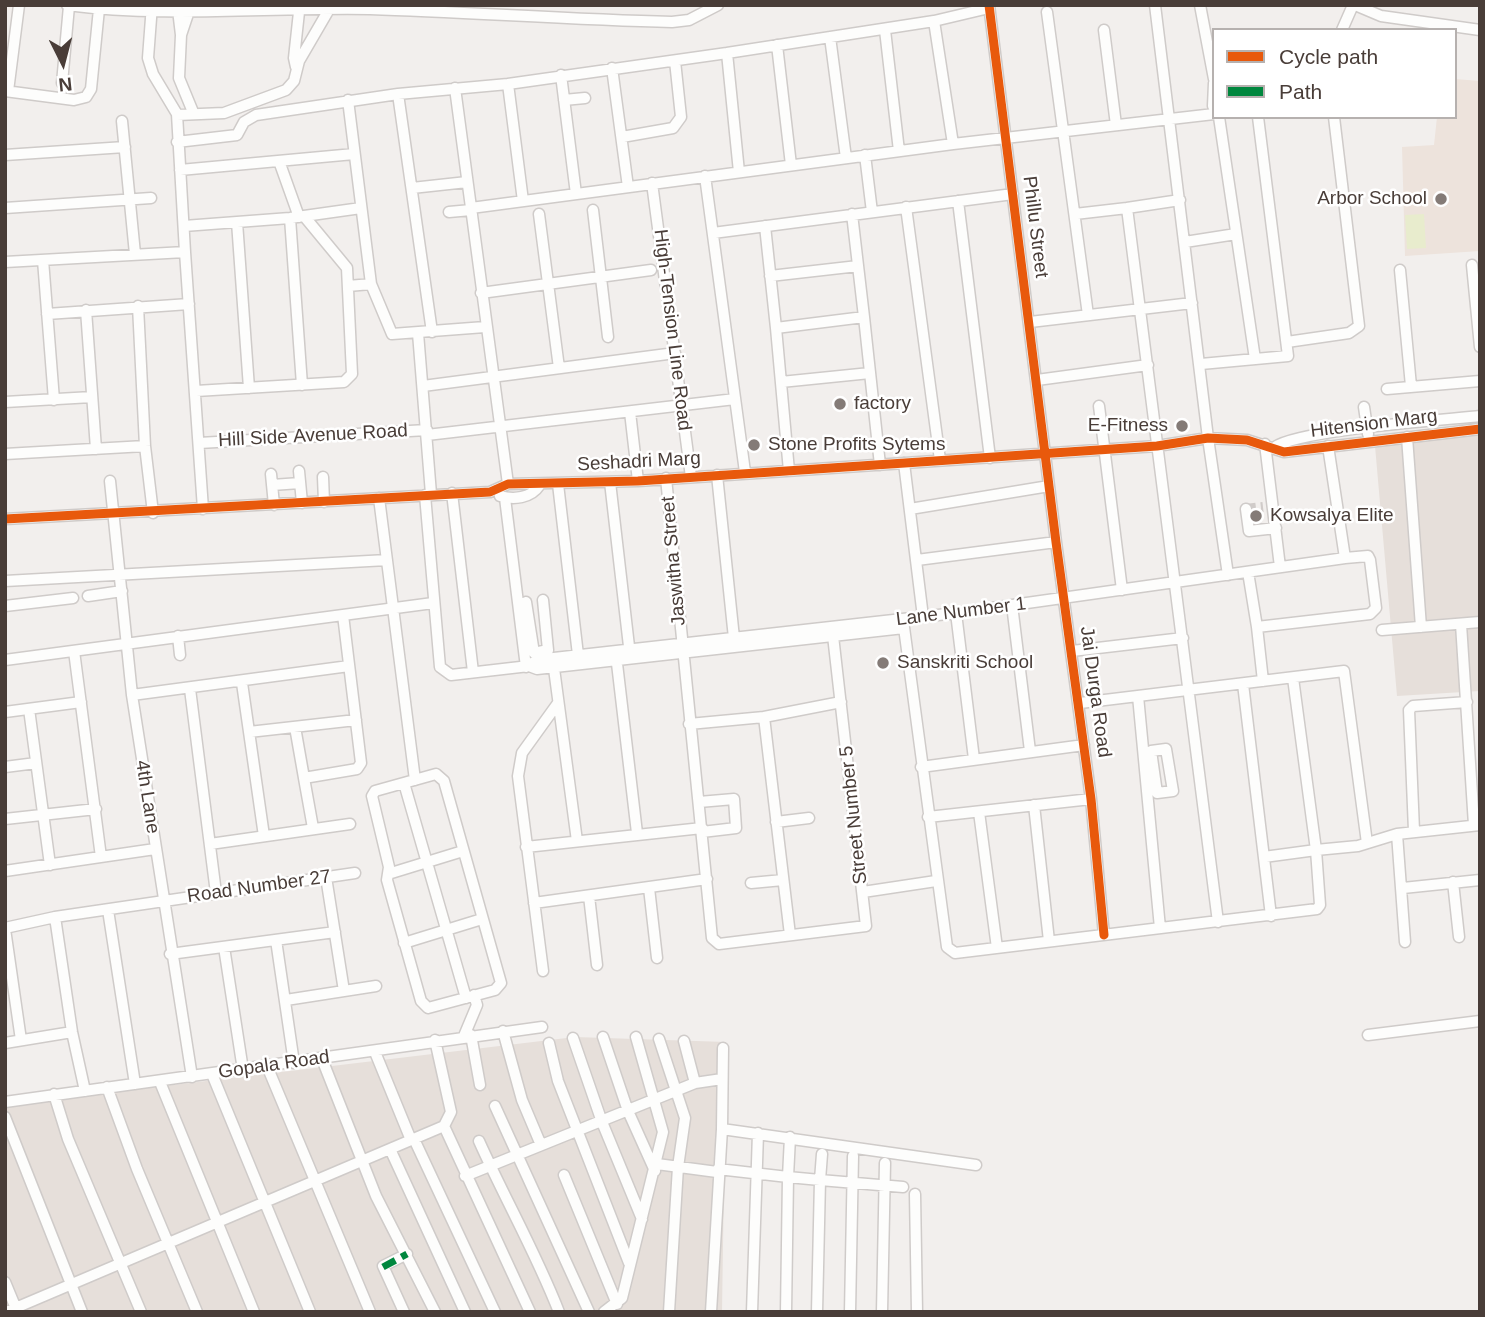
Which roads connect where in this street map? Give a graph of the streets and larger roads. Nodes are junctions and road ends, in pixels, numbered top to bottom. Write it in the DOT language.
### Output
graph roads {
  1 [pos="19,5"];
  2 [pos="68,5"];
  3 [pos="718,5"];
  4 [pos="1155,5"];
  5 [pos="1200,5"];
  6 [pos="1354,5"];
  7 [pos="989,6"];
  8 [pos="111,7"];
  9 [pos="152,7"];
  10 [pos="367,7"];
  11 [pos="331,8"];
  12 [pos="99,9"];
  13 [pos="191,9"];
  14 [pos="295,10"];
  15 [pos="1047,12"];
  16 [pos="933,21"];
  17 [pos="1343,28"];
  18 [pos="885,30"];
  19 [pos="1104,30"];
  20 [pos="1480,30"];
  21 [pos="830,37"];
  22 [pos="777,45"];
  23 [pos="727,53"];
  24 [pos="675,61"];
  25 [pos="297,68"];
  26 [pos="612,68"];
  27 [pos="1212,70"];
  28 [pos="561,75"];
  29 [pos="582,76"];
  30 [pos="62,83"];
  31 [pos="508,84"];
  32 [pos="455,88"];
  33 [pos="7,91"];
  34 [pos="398,94"];
  35 [pos="585,99"];
  36 [pos="348,100"];
  37 [pos="567,100"];
  38 [pos="193,112"];
  39 [pos="1212,114"];
  40 [pos="177,115"];
  41 [pos="1170,117"];
  42 [pos="1219,119"];
  43 [pos="1258,119"];
  44 [pos="1334,119"];
  45 [pos="122,121"];
  46 [pos="1116,125"];
  47 [pos="1064,131"];
  48 [pos="622,137"];
  49 [pos="1006,137"];
  50 [pos="177,142"];
  51 [pos="953,144"];
  52 [pos="125,147"];
  53 [pos="899,151"];
  54 [pos="354,154"];
  55 [pos="5,155"];
  56 [pos="865,155"];
  57 [pos="846,158"];
  58 [pos="279,161"];
  59 [pos="790,165"];
  60 [pos="180,170"];
  61 [pos="739,172"];
  62 [pos="705,176"];
  63 [pos="467,182"];
  64 [pos="652,183"];
  65 [pos="628,187"];
  66 [pos="412,188"];
  67 [pos="576,194"];
  68 [pos="1013,194"];
  69 [pos="151,198"];
  70 [pos="131,200"];
  71 [pos="1180,200"];
  72 [pos="523,201"];
  73 [pos="958,201"];
  74 [pos="906,207"];
  75 [pos="5,208"];
  76 [pos="361,208"];
  77 [pos="1127,208"];
  78 [pos="471,209"];
  79 [pos="593,210"];
  80 [pos="449,212"];
  81 [pos="872,212"];
  82 [pos="539,214"];
  83 [pos="852,214"];
  84 [pos="1075,214"];
  85 [pos="298,217"];
  86 [pos="237,222"];
  87 [pos="184,226"];
  88 [pos="765,226"];
  89 [pos="713,233"];
  90 [pos="1236,234"];
  91 [pos="1185,242"];
  92 [pos="185,252"];
  93 [pos="135,254"];
  94 [pos="43,260"];
  95 [pos="5,262"];
  96 [pos="858,265"];
  97 [pos="1472,265"];
  98 [pos="651,270"];
  99 [pos="1400,270"];
  100 [pos="770,276"];
  101 [pos="599,277"];
  102 [pos="371,284"];
  103 [pos="547,284"];
  104 [pos="348,286"];
  105 [pos="481,293"];
  106 [pos="1192,303"];
  107 [pos="189,304"];
  108 [pos="138,306"];
  109 [pos="1141,309"];
  110 [pos="86,310"];
  111 [pos="47,314"];
  112 [pos="1088,315"];
  113 [pos="864,317"];
  114 [pos="1030,322"];
  115 [pos="485,327"];
  116 [pos="776,327"];
  117 [pos="432,332"];
  118 [pos="418,333"];
  119 [pos="608,337"];
  120 [pos="1287,341"];
  121 [pos="1480,347"];
  122 [pos="675,353"];
  123 [pos="1255,359"];
  124 [pos="1200,363"];
  125 [pos="1147,365"];
  126 [pos="559,368"];
  127 [pos="870,373"];
  128 [pos="491,377"];
  129 [pos="1037,380"];
  130 [pos="1480,381"];
  131 [pos="781,382"];
  132 [pos="302,385"];
  133 [pos="423,386"];
  134 [pos="1411,386"];
  135 [pos="249,388"];
  136 [pos="1387,388"];
  137 [pos="196,391"];
  138 [pos="92,397"];
  139 [pos="735,399"];
  140 [pos="54,400"];
  141 [pos="5,402"];
  142 [pos="682,406"];
  143 [pos="1099,406"];
  144 [pos="1364,407"];
  145 [pos="630,412"];
  146 [pos="1480,416"];
  147 [pos="498,426"];
  148 [pos="1368,429"];
  149 [pos="1480,429"];
  150 [pos="427,433"];
  151 [pos="1407,437"];
  152 [pos="1208,438"];
  153 [pos="1370,441"];
  154 [pos="199,443"];
  155 [pos="1270,445"];
  156 [pos="145,446"];
  157 [pos="1157,446"];
  158 [pos="1328,446"];
  159 [pos="96,449"];
  160 [pos="1104,450"];
  161 [pos="1046,453"];
  162 [pos="5,454"];
  163 [pos="990,457"];
  164 [pos="940,460"];
  165 [pos="904,463"];
  166 [pos="880,465"];
  167 [pos="299,471"];
  168 [pos="789,471"];
  169 [pos="745,472"];
  170 [pos="717,475"];
  171 [pos="323,477"];
  172 [pos="691,477"];
  173 [pos="666,478"];
  174 [pos="110,481"];
  175 [pos="638,481"];
  176 [pos="610,482"];
  177 [pos="300,483"];
  178 [pos="508,484"];
  179 [pos="558,484"];
  180 [pos="539,486"];
  181 [pos="1049,486"];
  182 [pos="489,492"];
  183 [pos="452,493"];
  184 [pos="428,495"];
  185 [pos="379,498"];
  186 [pos="505,498"];
  187 [pos="324,502"];
  188 [pos="302,503"];
  189 [pos="274,505"];
  190 [pos="203,509"];
  191 [pos="910,509"];
  192 [pos="1246,509"];
  193 [pos="153,513"];
  194 [pos="113,515"];
  195 [pos="5,519"];
  196 [pos="1272,525"];
  197 [pos="1056,542"];
  198 [pos="1345,558"];
  199 [pos="387,560"];
  200 [pos="917,560"];
  201 [pos="1280,567"];
  202 [pos="1248,572"];
  203 [pos="120,573"];
  204 [pos="1228,575"];
  205 [pos="5,581"];
  206 [pos="1176,582"];
  207 [pos="1122,590"];
  208 [pos="122,591"];
  209 [pos="88,596"];
  210 [pos="74,598"];
  211 [pos="1065,598"];
  212 [pos="542,600"];
  213 [pos="526,602"];
  214 [pos="433,603"];
  215 [pos="1012,605"];
  216 [pos="5,606"];
  217 [pos="393,608"];
  218 [pos="956,613"];
  219 [pos="343,615"];
  220 [pos="923,617"];
  221 [pos="545,621"];
  222 [pos="1480,622"];
  223 [pos="524,624"];
  224 [pos="903,624"];
  225 [pos="1461,624"];
  226 [pos="1257,627"];
  227 [pos="1421,627"];
  228 [pos="1382,631"];
  229 [pos="833,632"];
  230 [pos="178,636"];
  231 [pos="734,638"];
  232 [pos="1183,638"];
  233 [pos="126,643"];
  234 [pos="682,649"];
  235 [pos="74,651"];
  236 [pos="1072,651"];
  237 [pos="630,654"];
  238 [pos="180,655"];
  239 [pos="578,655"];
  240 [pos="616,656"];
  241 [pos="5,660"];
  242 [pos="553,663"];
  243 [pos="349,666"];
  244 [pos="528,666"];
  245 [pos="473,672"];
  246 [pos="1293,678"];
  247 [pos="1263,681"];
  248 [pos="242,683"];
  249 [pos="1243,684"];
  250 [pos="190,689"];
  251 [pos="1190,691"];
  252 [pos="132,695"];
  253 [pos="1138,696"];
  254 [pos="81,702"];
  255 [pos="841,702"];
  256 [pos="1467,702"];
  257 [pos="558,703"];
  258 [pos="1080,703"];
  259 [pos="29,709"];
  260 [pos="5,712"];
  261 [pos="764,717"];
  262 [pos="356,720"];
  263 [pos="689,724"];
  264 [pos="295,727"];
  265 [pos="249,732"];
  266 [pos="1084,746"];
  267 [pos="1030,751"];
  268 [pos="974,759"];
  269 [pos="1148,759"];
  270 [pos="36,763"];
  271 [pos="5,767"];
  272 [pos="922,767"];
  273 [pos="304,778"];
  274 [pos="415,780"];
  275 [pos="404,783"];
  276 [pos="1151,786"];
  277 [pos="1091,799"];
  278 [pos="699,802"];
  279 [pos="1034,805"];
  280 [pos="96,809"];
  281 [pos="979,811"];
  282 [pos="43,815"];
  283 [pos="928,817"];
  284 [pos="809,818"];
  285 [pos="5,819"];
  286 [pos="776,822"];
  287 [pos="351,824"];
  288 [pos="1477,825"];
  289 [pos="313,828"];
  290 [pos="702,830"];
  291 [pos="1414,831"];
  292 [pos="637,834"];
  293 [pos="1397,834"];
  294 [pos="264,836"];
  295 [pos="577,841"];
  296 [pos="1367,843"];
  297 [pos="210,844"];
  298 [pos="526,848"];
  299 [pos="155,849"];
  300 [pos="1316,850"];
  301 [pos="463,851"];
  302 [pos="1264,856"];
  303 [pos="101,858"];
  304 [pos="427,862"];
  305 [pos="50,865"];
  306 [pos="5,871"];
  307 [pos="355,873"];
  308 [pos="388,874"];
  309 [pos="326,877"];
  310 [pos="707,879"];
  311 [pos="783,880"];
  312 [pos="1480,880"];
  313 [pos="936,881"];
  314 [pos="1453,882"];
  315 [pos="751,883"];
  316 [pos="649,888"];
  317 [pos="1402,888"];
  318 [pos="863,892"];
  319 [pos="216,893"];
  320 [pos="589,896"];
  321 [pos="162,901"];
  322 [pos="534,903"];
  323 [pos="108,910"];
  324 [pos="1271,916"];
  325 [pos="55,917"];
  326 [pos="482,919"];
  327 [pos="1218,922"];
  328 [pos="5,928"];
  329 [pos="1160,928"];
  330 [pos="447,930"];
  331 [pos="335,932"];
  332 [pos="790,934"];
  333 [pos="1104,935"];
  334 [pos="1459,937"];
  335 [pos="276,940"];
  336 [pos="1048,941"];
  337 [pos="404,943"];
  338 [pos="1405,943"];
  339 [pos="224,947"];
  340 [pos="997,948"];
  341 [pos="170,954"];
  342 [pos="657,958"];
  343 [pos="597,965"];
  344 [pos="543,971"];
  345 [pos="9,981"];
  346 [pos="376,986"];
  347 [pos="344,991"];
  348 [pos="467,998"];
  349 [pos="286,1000"];
  350 [pos="1480,1021"];
  351 [pos="542,1027"];
  352 [pos="503,1031"];
  353 [pos="72,1032"];
  354 [pos="467,1035"];
  355 [pos="1368,1035"];
  356 [pos="603,1037"];
  357 [pos="636,1037"];
  358 [pos="573,1038"];
  359 [pos="659,1039"];
  360 [pos="21,1040"];
  361 [pos="435,1040"];
  362 [pos="684,1041"];
  363 [pos="5,1042"];
  364 [pos="549,1043"];
  365 [pos="723,1048"];
  366 [pos="375,1052"];
  367 [pos="322,1059"];
  368 [pos="295,1063"];
  369 [pos="267,1066"];
  370 [pos="243,1070"];
  371 [pos="212,1074"];
  372 [pos="192,1077"];
  373 [pos="722,1079"];
  374 [pos="160,1082"];
  375 [pos="695,1083"];
  376 [pos="135,1084"];
  377 [pos="480,1084"];
  378 [pos="107,1087"];
  379 [pos="85,1091"];
  380 [pos="677,1091"];
  381 [pos="54,1094"];
  382 [pos="657,1101"];
  383 [pos="5,1102"];
  384 [pos="495,1106"];
  385 [pos="628,1111"];
  386 [pos="5,1117"];
  387 [pos="602,1122"];
  388 [pos="444,1126"];
  389 [pos="722,1129"];
  390 [pos="578,1132"];
  391 [pos="758,1133"];
  392 [pos="790,1137"];
  393 [pos="412,1140"];
  394 [pos="479,1141"];
  395 [pos="541,1145"];
  396 [pos="390,1149"];
  397 [pos="516,1154"];
  398 [pos="822,1154"];
  399 [pos="853,1156"];
  400 [pos="363,1161"];
  401 [pos="885,1163"];
  402 [pos="490,1165"];
  403 [pos="976,1165"];
  404 [pos="678,1167"];
  405 [pos="656,1168"];
  406 [pos="718,1170"];
  407 [pos="757,1174"];
  408 [pos="465,1175"];
  409 [pos="564,1175"];
  410 [pos="788,1177"];
  411 [pos="820,1180"];
  412 [pos="316,1181"];
  413 [pos="852,1182"];
  414 [pos="884,1184"];
  415 [pos="903,1187"];
  416 [pos="915,1194"];
  417 [pos="266,1203"];
  418 [pos="642,1219"];
  419 [pos="218,1224"];
  420 [pos="170,1241"];
  421 [pos="407,1254"];
  422 [pos="120,1262"];
  423 [pos="629,1263"];
  424 [pos="5,1282"];
  425 [pos="72,1285"];
  426 [pos="611,1309"];
  427 [pos="13,1311"];
  428 [pos="82,1312"];
  429 [pos="141,1312"];
  430 [pos="197,1312"];
  431 [pos="254,1312"];
  432 [pos="310,1312"];
  433 [pos="370,1312"];
  434 [pos="404,1312"];
  435 [pos="435,1312"];
  436 [pos="465,1312"];
  437 [pos="495,1312"];
  438 [pos="530,1312"];
  439 [pos="559,1312"];
  440 [pos="589,1312"];
  441 [pos="669,1312"];
  442 [pos="711,1312"];
  443 [pos="752,1312"];
  444 [pos="786,1312"];
  445 [pos="817,1312"];
  446 [pos="850,1312"];
  447 [pos="881,1312"];
  448 [pos="917,1312"];
  1 -- 33 [label="street"];
  2 -- 12 [label="street"];
  2 -- 30 [label="street"];
  3 -- 10 [label="street"];
  4 -- 41 [label="street"];
  5 -- 27 [label="street"];
  6 -- 17 [label="street"];
  6 -- 20 [label="street"];
  7 -- 16 [label="street"];
  7 -- 49 [label="street, Phillu Street"];
  8 -- 9 [label="street"];
  8 -- 12 [label="street"];
  9 -- 13 [label="street"];
  9 -- 40 [label="street"];
  10 -- 11 [label="street"];
  11 -- 14 [label="street"];
  11 -- 25 [label="street"];
  12 -- 33 [label="street"];
  13 -- 14 [label="street"];
  13 -- 38 [label="street"];
  14 -- 25 [label="street"];
  15 -- 47 [label="street"];
  16 -- 18 [label="street"];
  16 -- 51 [label="street"];
  18 -- 21 [label="street"];
  18 -- 53 [label="street"];
  19 -- 46 [label="street"];
  21 -- 22 [label="street"];
  21 -- 57 [label="street"];
  22 -- 23 [label="street"];
  22 -- 59 [label="street"];
  23 -- 24 [label="street"];
  23 -- 61 [label="street"];
  24 -- 26 [label="street"];
  24 -- 48 [label="street"];
  25 -- 38 [label="street"];
  26 -- 28 [label="street"];
  26 -- 48 [label="street"];
  28 -- 31 [label="street"];
  28 -- 37 [label="street"];
  29 -- 37 [label="street"];
  31 -- 32 [label="street"];
  31 -- 72 [label="street"];
  32 -- 34 [label="street"];
  32 -- 63 [label="street"];
  34 -- 36 [label="street"];
  34 -- 66 [label="street"];
  35 -- 37 [label="street"];
  36 -- 50 [label="street"];
  36 -- 54 [label="street"];
  37 -- 67 [label="street"];
  38 -- 40 [label="street"];
  39 -- 41 [label="street"];
  40 -- 50 [label="street"];
  41 -- 46 [label="street"];
  41 -- 71 [label="street"];
  42 -- 90 [label="street"];
  43 -- 120 [label="street"];
  44 -- 120 [label="street"];
  45 -- 52 [label="street"];
  46 -- 47 [label="street"];
  47 -- 49 [label="street"];
  47 -- 84 [label="street"];
  48 -- 65 [label="street"];
  49 -- 51 [label="street"];
  49 -- 68 [label="street, Phillu Street"];
  50 -- 60 [label="street"];
  51 -- 53 [label="street"];
  52 -- 55 [label="street"];
  52 -- 70 [label="street"];
  53 -- 56 [label="street"];
  54 -- 58 [label="street"];
  54 -- 76 [label="street"];
  56 -- 57 [label="street"];
  56 -- 81 [label="street"];
  57 -- 59 [label="street"];
  58 -- 60 [label="street"];
  58 -- 85 [label="street"];
  59 -- 61 [label="street"];
  60 -- 87 [label="street"];
  61 -- 62 [label="street"];
  62 -- 64 [label="street"];
  62 -- 89 [label="street"];
  63 -- 66 [label="street"];
  63 -- 78 [label="street"];
  64 -- 65 [label="street"];
  64 -- 122 [label="street, High-Tension Line Road"];
  65 -- 67 [label="street"];
  66 -- 117 [label="street"];
  67 -- 72 [label="street"];
  68 -- 73 [label="street"];
  68 -- 114 [label="street, Phillu Street"];
  69 -- 70 [label="street"];
  70 -- 75 [label="street"];
  70 -- 93 [label="street"];
  71 -- 77 [label="street"];
  71 -- 91 [label="street"];
  72 -- 78 [label="street"];
  73 -- 74 [label="street"];
  73 -- 163 [label="street"];
  74 -- 81 [label="street"];
  74 -- 164 [label="street"];
  76 -- 85 [label="street"];
  76 -- 102 [label="street"];
  77 -- 84 [label="street"];
  77 -- 109 [label="street"];
  78 -- 80 [label="street"];
  78 -- 105 [label="street"];
  79 -- 101 [label="street"];
  81 -- 83 [label="street"];
  82 -- 103 [label="street"];
  83 -- 88 [label="street"];
  83 -- 96 [label="street"];
  84 -- 112 [label="street"];
  85 -- 86 [label="street"];
  85 -- 104 [label="street"];
  85 -- 132 [label="street"];
  86 -- 87 [label="street"];
  86 -- 135 [label="street"];
  87 -- 92 [label="street"];
  88 -- 89 [label="street"];
  88 -- 100 [label="street"];
  89 -- 139 [label="street"];
  90 -- 91 [label="street"];
  90 -- 123 [label="street"];
  91 -- 106 [label="street"];
  92 -- 93 [label="street"];
  92 -- 107 [label="street"];
  93 -- 94 [label="street"];
  94 -- 95 [label="street"];
  94 -- 111 [label="street"];
  96 -- 100 [label="street"];
  96 -- 113 [label="street"];
  97 -- 121 [label="street"];
  98 -- 101 [label="street"];
  99 -- 134 [label="street"];
  100 -- 116 [label="street"];
  101 -- 103 [label="street"];
  101 -- 119 [label="street"];
  102 -- 104 [label="street"];
  102 -- 118 [label="street"];
  103 -- 105 [label="street"];
  103 -- 126 [label="street"];
  104 -- 132 [label="street"];
  105 -- 115 [label="street"];
  106 -- 109 [label="street"];
  106 -- 124 [label="street"];
  107 -- 108 [label="street"];
  107 -- 137 [label="street"];
  108 -- 110 [label="street"];
  108 -- 156 [label="street"];
  109 -- 112 [label="street"];
  109 -- 125 [label="street"];
  110 -- 111 [label="street"];
  110 -- 138 [label="street"];
  111 -- 140 [label="street"];
  112 -- 114 [label="street"];
  113 -- 116 [label="street"];
  113 -- 127 [label="street"];
  114 -- 129 [label="street, Phillu Street"];
  115 -- 117 [label="street"];
  115 -- 128 [label="street"];
  116 -- 131 [label="street"];
  117 -- 118 [label="street"];
  118 -- 133 [label="street"];
  120 -- 123 [label="street"];
  122 -- 126 [label="street"];
  122 -- 142 [label="street, High-Tension Line Road"];
  123 -- 124 [label="street"];
  124 -- 152 [label="street"];
  125 -- 129 [label="street"];
  125 -- 157 [label="street"];
  126 -- 128 [label="street"];
  127 -- 131 [label="street"];
  127 -- 166 [label="street"];
  128 -- 133 [label="street"];
  128 -- 147 [label="street"];
  129 -- 161 [label="street, Phillu Street"];
  130 -- 134 [label="street"];
  131 -- 168 [label="street"];
  132 -- 135 [label="street"];
  133 -- 150 [label="street"];
  134 -- 136 [label="street"];
  135 -- 137 [label="street"];
  137 -- 154 [label="street"];
  138 -- 140 [label="street"];
  138 -- 159 [label="street"];
  139 -- 142 [label="street, Hill Side Avenue Road"];
  139 -- 169 [label="street"];
  140 -- 141 [label="street"];
  142 -- 145 [label="street, Hill Side Avenue Road"];
  142 -- 172 [label="street, High-Tension Line Road"];
  143 -- 160 [label="street"];
  144 -- 148 [label="street"];
  145 -- 147 [label="street, Hill Side Avenue Road"];
  145 -- 175 [label="street"];
  146 -- 148 [label="street, Hitension Marg"];
  147 -- 150 [label="street, Hill Side Avenue Road"];
  147 -- 178 [label="street"];
  148 -- 153 [label="street"];
  148 -- 155 [label="street, Hitension Marg"];
  149 -- 151 [label="street, Hitension Marg"];
  150 -- 154 [label="street, Hill Side Avenue Road"];
  150 -- 184 [label="street"];
  151 -- 153 [label="street, Hitension Marg"];
  151 -- 227 [label="street"];
  152 -- 155 [label="street, Seshadri Marg"];
  152 -- 157 [label="street, Seshadri Marg"];
  152 -- 204 [label="street"];
  153 -- 158 [label="street, Hitension Marg"];
  154 -- 190 [label="street"];
  155 -- 158 [label="street, Hitension Marg"];
  155 -- 196 [label="street"];
  156 -- 159 [label="street"];
  156 -- 193 [label="street"];
  157 -- 160 [label="street, Seshadri Marg"];
  157 -- 206 [label="street"];
  158 -- 198 [label="street"];
  159 -- 162 [label="street"];
  160 -- 161 [label="street, Seshadri Marg"];
  160 -- 207 [label="street"];
  161 -- 163 [label="street, Seshadri Marg"];
  161 -- 181 [label="street, Jai Durga Road"];
  163 -- 164 [label="street, Seshadri Marg"];
  164 -- 165 [label="street, Seshadri Marg"];
  165 -- 166 [label="street, Seshadri Marg"];
  165 -- 191 [label="street"];
  166 -- 168 [label="street, Seshadri Marg"];
  167 -- 177 [label="street"];
  168 -- 169 [label="street, Seshadri Marg"];
  169 -- 170 [label="street, Seshadri Marg"];
  170 -- 172 [label="street, Seshadri Marg"];
  170 -- 231 [label="street"];
  171 -- 187 [label="street"];
  172 -- 173 [label="street, Seshadri Marg"];
  173 -- 175 [label="street, Seshadri Marg"];
  173 -- 234 [label="street, Jaswitha Street"];
  174 -- 194 [label="street, 4th Lane"];
  175 -- 176 [label="street, Seshadri Marg"];
  176 -- 179 [label="street, Seshadri Marg"];
  176 -- 237 [label="street"];
  177 -- 188 [label="street"];
  177 -- 189 [label="street"];
  178 -- 180 [label="street, Seshadri Marg"];
  178 -- 182 [label="street, Seshadri Marg"];
  179 -- 180 [label="street, Seshadri Marg"];
  179 -- 239 [label="street"];
  180 -- 186 [label="street, Seshadri Marg"];
  181 -- 191 [label="street"];
  181 -- 197 [label="street, Jai Durga Road"];
  182 -- 183 [label="street, Seshadri Marg"];
  182 -- 186 [label="street, Seshadri Marg"];
  183 -- 184 [label="street, Seshadri Marg"];
  183 -- 245 [label="street"];
  184 -- 185 [label="street, Seshadri Marg"];
  184 -- 214 [label="street"];
  185 -- 187 [label="street, Seshadri Marg"];
  185 -- 199 [label="street"];
  186 -- 223 [label="street"];
  187 -- 188 [label="street, Seshadri Marg"];
  188 -- 189 [label="street, Seshadri Marg"];
  189 -- 190 [label="street, Seshadri Marg"];
  190 -- 193 [label="street, Seshadri Marg"];
  191 -- 200 [label="street"];
  192 -- 196 [label="street"];
  193 -- 194 [label="street, Seshadri Marg"];
  194 -- 195 [label="street, Seshadri Marg"];
  194 -- 203 [label="street, 4th Lane"];
  196 -- 201 [label="street"];
  197 -- 200 [label="street"];
  197 -- 211 [label="street, Jai Durga Road"];
  198 -- 201 [label="street, Lane Number 1"];
  198 -- 226 [label="street, Lane Number 1"];
  199 -- 203 [label="street"];
  199 -- 217 [label="street"];
  200 -- 220 [label="street"];
  201 -- 202 [label="street, Lane Number 1"];
  202 -- 204 [label="street, Lane Number 1"];
  202 -- 226 [label="street"];
  203 -- 205 [label="street"];
  203 -- 208 [label="street, 4th Lane"];
  204 -- 206 [label="street, Lane Number 1"];
  206 -- 207 [label="street, Lane Number 1"];
  206 -- 232 [label="street"];
  207 -- 211 [label="street, Lane Number 1"];
  208 -- 209 [label="street"];
  208 -- 233 [label="street, 4th Lane"];
  210 -- 216 [label="street"];
  211 -- 215 [label="street, Lane Number 1"];
  211 -- 236 [label="street, Jai Durga Road"];
  212 -- 221 [label="street"];
  213 -- 223 [label="street"];
  214 -- 217 [label="street"];
  214 -- 245 [label="street"];
  215 -- 218 [label="street, Lane Number 1"];
  215 -- 267 [label="street"];
  217 -- 219 [label="street"];
  217 -- 274 [label="street"];
  218 -- 220 [label="street, Lane Number 1"];
  218 -- 268 [label="street"];
  219 -- 230 [label="street"];
  219 -- 243 [label="street"];
  220 -- 224 [label="street, Lane Number 1"];
  221 -- 223 [label="street"];
  221 -- 223 [label="street"];
  222 -- 225 [label="street"];
  223 -- 244 [label="street"];
  224 -- 229 [label="street, Lane Number 1"];
  224 -- 272 [label="street"];
  225 -- 227 [label="street"];
  225 -- 256 [label="street"];
  226 -- 247 [label="street"];
  227 -- 228 [label="street"];
  229 -- 231 [label="street"];
  229 -- 234 [label="street"];
  229 -- 255 [label="street, Street Number 5"];
  230 -- 233 [label="street"];
  230 -- 238 [label="street"];
  231 -- 234 [label="street"];
  232 -- 236 [label="street"];
  232 -- 251 [label="street"];
  233 -- 235 [label="street"];
  233 -- 252 [label="street, 4th Lane"];
  234 -- 237 [label="street"];
  234 -- 263 [label="street, Jaswitha Street"];
  235 -- 241 [label="street"];
  235 -- 254 [label="street"];
  236 -- 258 [label="street, Jai Durga Road"];
  237 -- 240 [label="street"];
  239 -- 240 [label="street"];
  239 -- 242 [label="street"];
  240 -- 242 [label="street"];
  240 -- 292 [label="street"];
  242 -- 244 [label="street"];
  242 -- 257 [label="street"];
  243 -- 248 [label="street"];
  243 -- 262 [label="street"];
  244 -- 245 [label="street"];
  246 -- 247 [label="street"];
  246 -- 296 [label="street"];
  246 -- 300 [label="street"];
  247 -- 249 [label="street"];
  248 -- 250 [label="street"];
  248 -- 265 [label="street"];
  249 -- 251 [label="street"];
  249 -- 302 [label="street"];
  250 -- 252 [label="street"];
  250 -- 297 [label="street"];
  251 -- 253 [label="street"];
  251 -- 327 [label="street"];
  252 -- 299 [label="street, 4th Lane"];
  253 -- 258 [label="street"];
  253 -- 269 [label="street"];
  254 -- 259 [label="street"];
  254 -- 280 [label="street"];
  255 -- 261 [label="street"];
  255 -- 318 [label="street, Street Number 5"];
  256 -- 288 [label="street"];
  256 -- 291 [label="street"];
  257 -- 295 [label="street"];
  257 -- 298 [label="street"];
  258 -- 266 [label="street, Jai Durga Road"];
  259 -- 260 [label="street"];
  259 -- 270 [label="street"];
  261 -- 263 [label="street"];
  261 -- 286 [label="street"];
  262 -- 264 [label="street"];
  262 -- 273 [label="street"];
  263 -- 278 [label="street, Jaswitha Street"];
  264 -- 265 [label="street"];
  264 -- 273 [label="street"];
  265 -- 294 [label="street"];
  266 -- 267 [label="street"];
  266 -- 277 [label="street, Jai Durga Road"];
  267 -- 268 [label="street"];
  268 -- 272 [label="street"];
  269 -- 276 [label="street"];
  269 -- 276 [label="street"];
  270 -- 271 [label="street"];
  270 -- 282 [label="street"];
  272 -- 283 [label="street"];
  273 -- 289 [label="street"];
  274 -- 275 [label="street"];
  274 -- 301 [label="street"];
  275 -- 304 [label="street"];
  275 -- 308 [label="street"];
  276 -- 329 [label="street"];
  277 -- 279 [label="street"];
  277 -- 333 [label="street, Jai Durga Road"];
  278 -- 290 [label="street, Jaswitha Street"];
  278 -- 290 [label="street"];
  279 -- 281 [label="street"];
  279 -- 336 [label="street"];
  280 -- 282 [label="street"];
  280 -- 303 [label="street"];
  281 -- 283 [label="street"];
  281 -- 340 [label="street"];
  282 -- 285 [label="street"];
  282 -- 305 [label="street"];
  283 -- 313 [label="street"];
  284 -- 286 [label="street"];
  286 -- 311 [label="street"];
  287 -- 289 [label="street"];
  288 -- 291 [label="street"];
  289 -- 294 [label="street"];
  290 -- 292 [label="street"];
  290 -- 310 [label="street, Jaswitha Street"];
  291 -- 293 [label="street"];
  292 -- 295 [label="street"];
  293 -- 296 [label="street"];
  293 -- 317 [label="street"];
  294 -- 297 [label="street"];
  295 -- 298 [label="street"];
  296 -- 300 [label="street"];
  297 -- 319 [label="street"];
  298 -- 322 [label="street"];
  299 -- 303 [label="street"];
  299 -- 321 [label="street, 4th Lane"];
  300 -- 302 [label="street"];
  300 -- 324 [label="street"];
  301 -- 304 [label="street"];
  301 -- 326 [label="street"];
  302 -- 324 [label="street"];
  303 -- 305 [label="street"];
  304 -- 308 [label="street"];
  304 -- 330 [label="street"];
  305 -- 306 [label="street"];
  307 -- 309 [label="street, Road Number 27"];
  308 -- 337 [label="street"];
  309 -- 319 [label="street, Road Number 27"];
  309 -- 331 [label="street"];
  310 -- 316 [label="street"];
  310 -- 332 [label="street, Jaswitha Street"];
  311 -- 315 [label="street"];
  311 -- 332 [label="street"];
  312 -- 314 [label="street"];
  313 -- 318 [label="street"];
  313 -- 340 [label="street"];
  314 -- 317 [label="street"];
  314 -- 334 [label="street"];
  316 -- 320 [label="street"];
  316 -- 342 [label="street"];
  317 -- 338 [label="street"];
  318 -- 332 [label="street, Street Number 5"];
  319 -- 321 [label="street, Road Number 27"];
  320 -- 322 [label="street"];
  320 -- 343 [label="street"];
  321 -- 323 [label="street, Road Number 27"];
  321 -- 341 [label="street, 4th Lane"];
  322 -- 344 [label="street"];
  323 -- 325 [label="street, Road Number 27"];
  323 -- 376 [label="street"];
  324 -- 327 [label="street"];
  325 -- 328 [label="street, Road Number 27"];
  325 -- 353 [label="street"];
  326 -- 330 [label="street"];
  326 -- 348 [label="street"];
  327 -- 329 [label="street"];
  328 -- 345 [label="street"];
  329 -- 333 [label="street"];
  330 -- 337 [label="street"];
  330 -- 348 [label="street"];
  331 -- 335 [label="street"];
  331 -- 347 [label="street"];
  333 -- 336 [label="street"];
  335 -- 339 [label="street"];
  335 -- 349 [label="street"];
  336 -- 340 [label="street"];
  337 -- 348 [label="street"];
  339 -- 341 [label="street"];
  339 -- 370 [label="street"];
  341 -- 372 [label="street, 4th Lane"];
  345 -- 360 [label="street"];
  346 -- 347 [label="street"];
  347 -- 349 [label="street"];
  348 -- 354 [label="street"];
  349 -- 368 [label="street"];
  350 -- 355 [label="street"];
  351 -- 352 [label="street, Gopala Road"];
  352 -- 354 [label="street, Gopala Road"];
  352 -- 395 [label="street"];
  353 -- 360 [label="street"];
  353 -- 379 [label="street"];
  354 -- 361 [label="street, Gopala Road"];
  354 -- 377 [label="street"];
  356 -- 385 [label="street"];
  357 -- 382 [label="street"];
  358 -- 387 [label="street"];
  359 -- 380 [label="street"];
  360 -- 363 [label="street"];
  361 -- 366 [label="street, Gopala Road"];
  361 -- 388 [label="street"];
  362 -- 375 [label="street"];
  364 -- 390 [label="street"];
  365 -- 373 [label="street"];
  366 -- 367 [label="street, Gopala Road"];
  366 -- 393 [label="street"];
  367 -- 368 [label="street, Gopala Road"];
  367 -- 400 [label="street"];
  368 -- 369 [label="street, Gopala Road"];
  369 -- 370 [label="street, Gopala Road"];
  369 -- 412 [label="street"];
  370 -- 371 [label="street, Gopala Road"];
  371 -- 372 [label="street, Gopala Road"];
  371 -- 417 [label="street"];
  372 -- 374 [label="street, Gopala Road"];
  373 -- 375 [label="street"];
  373 -- 389 [label="street"];
  374 -- 376 [label="street, Gopala Road"];
  374 -- 419 [label="street"];
  375 -- 380 [label="street"];
  376 -- 378 [label="street, Gopala Road"];
  378 -- 379 [label="street, Gopala Road"];
  378 -- 420 [label="street"];
  379 -- 381 [label="street, Gopala Road"];
  380 -- 382 [label="street"];
  380 -- 404 [label="street"];
  381 -- 383 [label="street, Gopala Road"];
  381 -- 422 [label="street"];
  382 -- 385 [label="street"];
  382 -- 405 [label="street"];
  384 -- 397 [label="street"];
  385 -- 387 [label="street"];
  385 -- 405 [label="street"];
  386 -- 425 [label="street"];
  387 -- 390 [label="street"];
  387 -- 418 [label="street"];
  388 -- 393 [label="street"];
  388 -- 408 [label="street"];
  389 -- 391 [label="street"];
  389 -- 406 [label="street"];
  390 -- 395 [label="street"];
  390 -- 423 [label="street"];
  391 -- 392 [label="street"];
  391 -- 407 [label="street"];
  392 -- 403 [label="street"];
  392 -- 410 [label="street"];
  393 -- 396 [label="street"];
  393 -- 437 [label="street"];
  394 -- 402 [label="street"];
  395 -- 397 [label="street"];
  396 -- 400 [label="street"];
  396 -- 436 [label="street"];
  397 -- 402 [label="street"];
  397 -- 440 [label="street"];
  398 -- 411 [label="street"];
  399 -- 413 [label="street"];
  400 -- 412 [label="street"];
  400 -- 421 [label="street"];
  401 -- 414 [label="street"];
  402 -- 408 [label="street"];
  402 -- 439 [label="street"];
  404 -- 405 [label="street"];
  404 -- 406 [label="street"];
  404 -- 441 [label="street"];
  405 -- 418 [label="street"];
  406 -- 407 [label="street"];
  406 -- 442 [label="street"];
  407 -- 410 [label="street"];
  407 -- 443 [label="street"];
  408 -- 438 [label="street"];
  409 -- 426 [label="street"];
  410 -- 411 [label="street"];
  410 -- 444 [label="street"];
  411 -- 413 [label="street"];
  411 -- 445 [label="street"];
  412 -- 417 [label="street"];
  412 -- 433 [label="street"];
  413 -- 414 [label="street"];
  413 -- 446 [label="street"];
  414 -- 415 [label="street"];
  414 -- 447 [label="street"];
  416 -- 448 [label="street"];
  417 -- 419 [label="street"];
  417 -- 432 [label="street"];
  418 -- 423 [label="street"];
  419 -- 420 [label="street"];
  419 -- 431 [label="street"];
  420 -- 422 [label="street"];
  420 -- 430 [label="street"];
  421 -- 434 [label="street"];
  421 -- 435 [label="street"];
  422 -- 425 [label="street"];
  422 -- 429 [label="street"];
  423 -- 426 [label="street"];
  424 -- 427 [label="street"];
  425 -- 427 [label="street"];
  425 -- 428 [label="street"];
}
